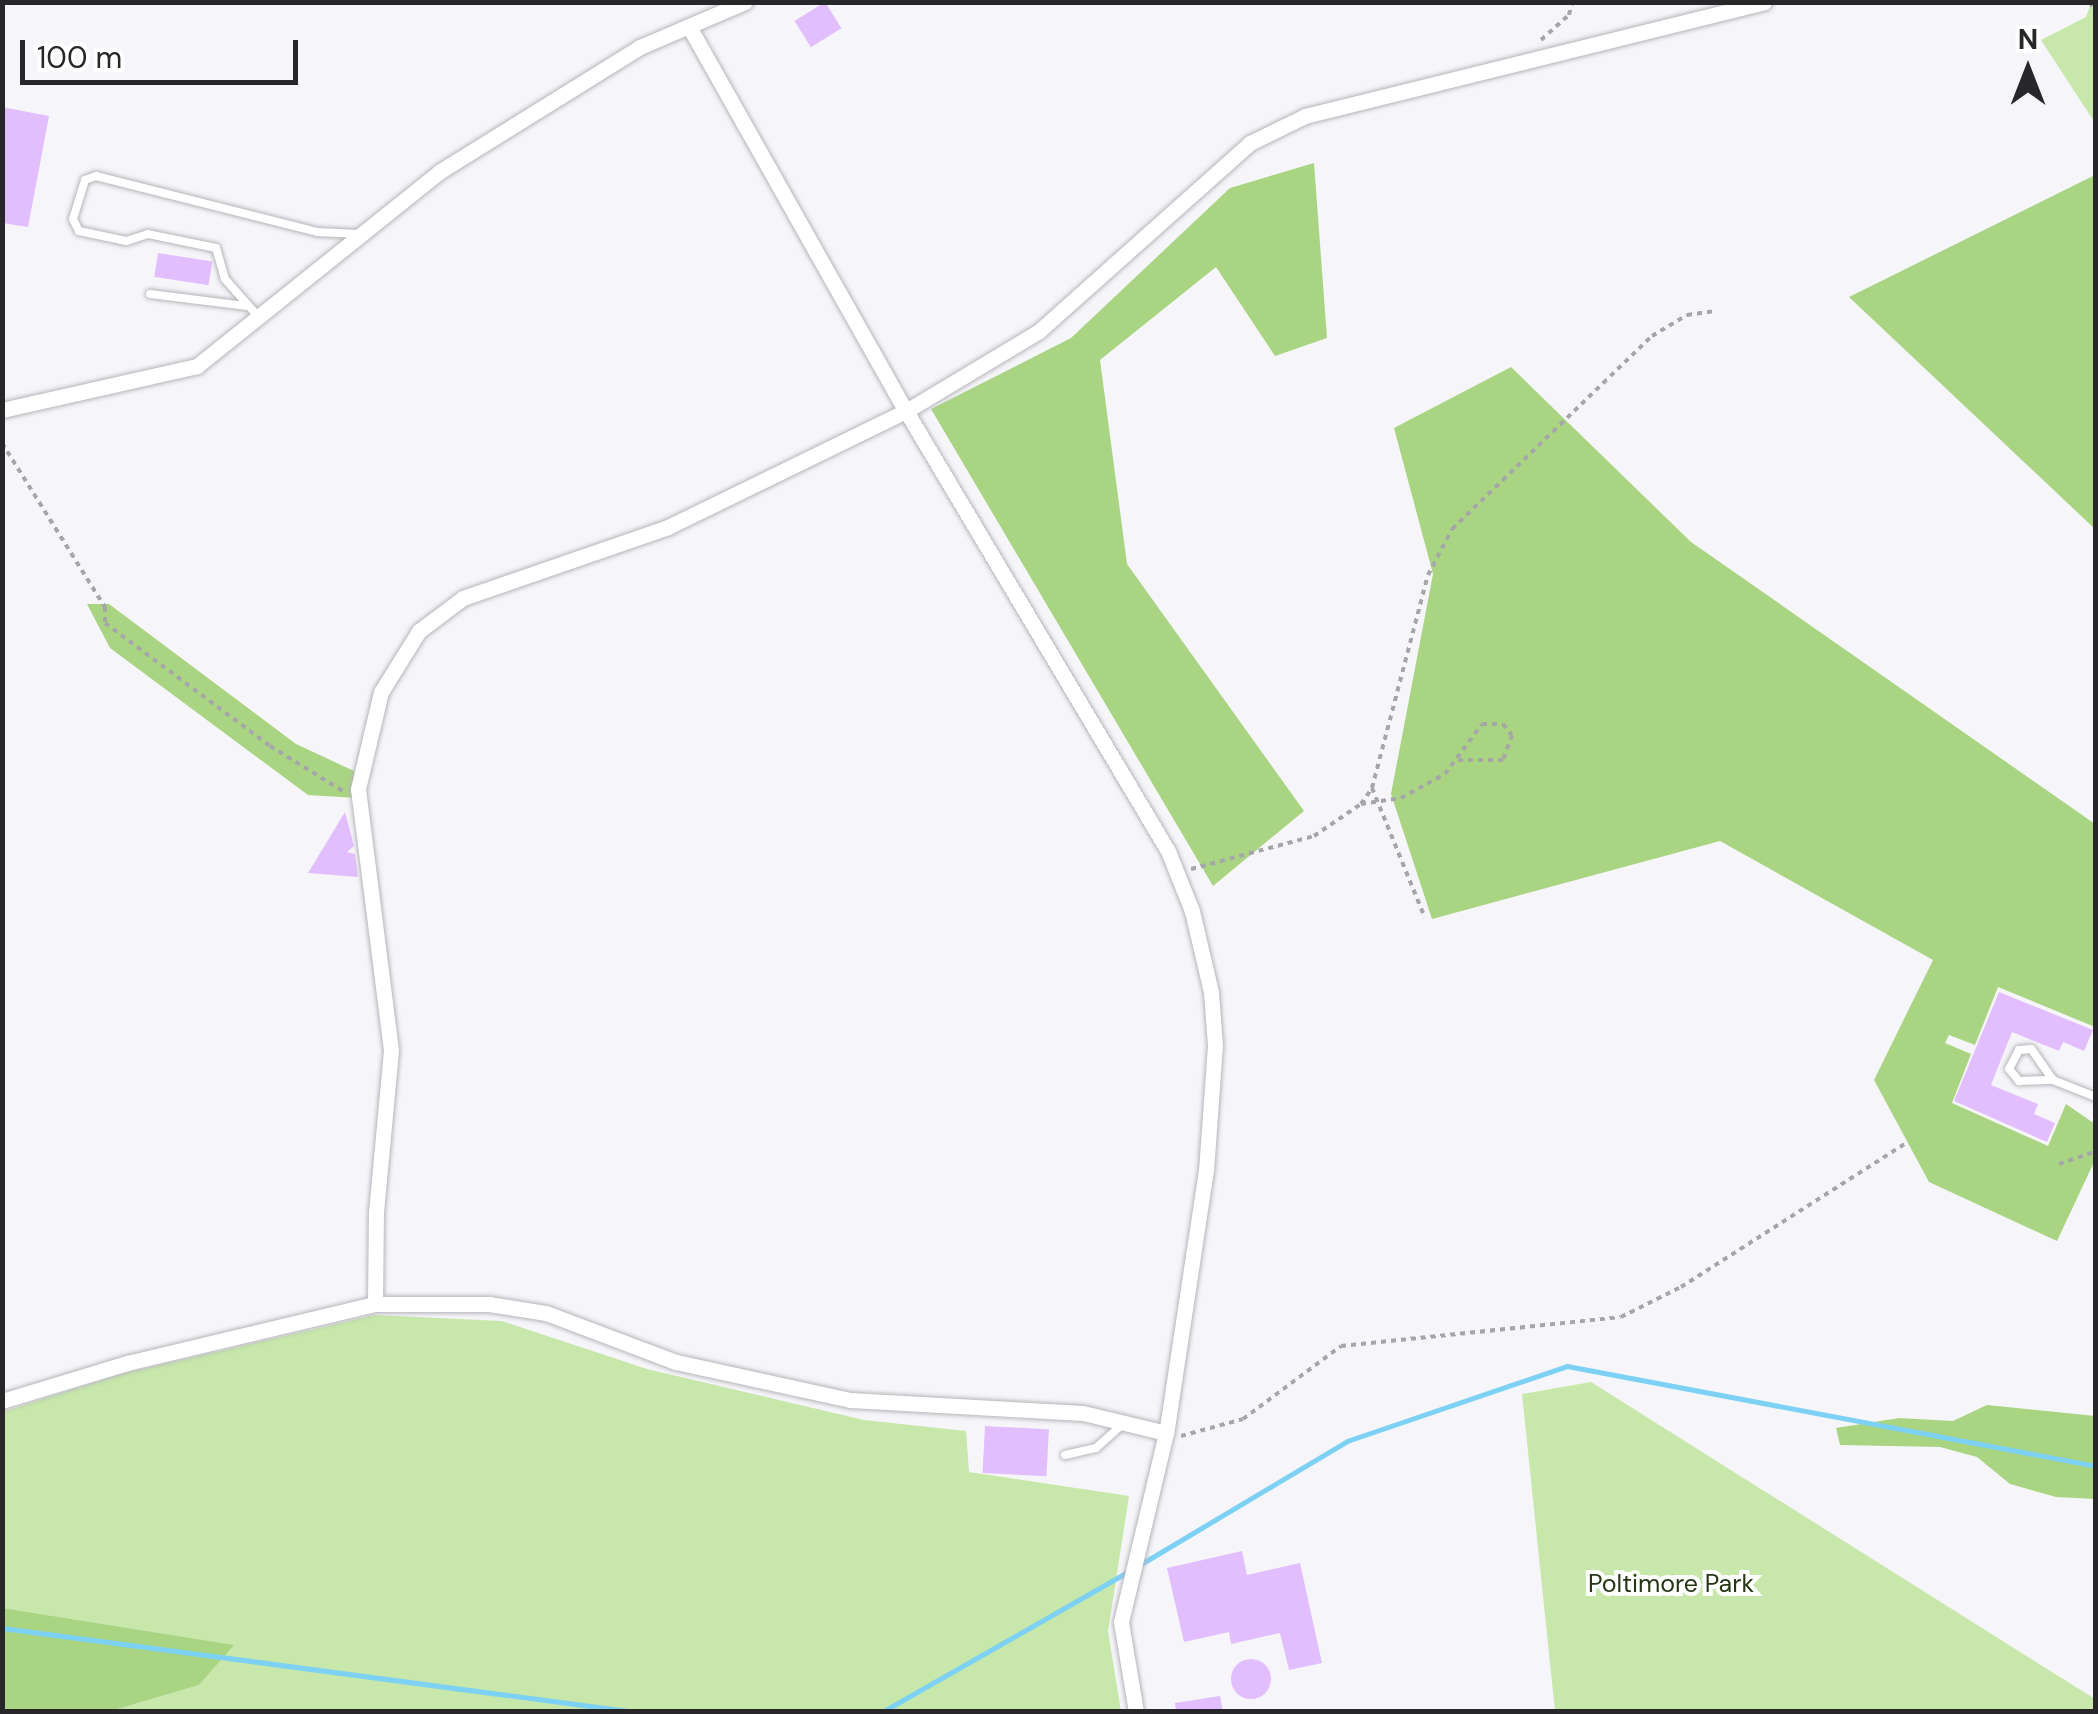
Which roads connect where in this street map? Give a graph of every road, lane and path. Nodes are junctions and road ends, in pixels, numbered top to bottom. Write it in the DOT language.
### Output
graph roads {
  1 [pos="745,2"];
  2 [pos="1572,2"];
  3 [pos="1764,2"];
  4 [pos="2090,2"];
  5 [pos="2096,14"];
  6 [pos="692,30"];
  7 [pos="1526,64"];
  8 [pos="358,234"];
  9 [pos="150,294"];
  10 [pos="252,310"];
  11 [pos="1717,310"];
  12 [pos="2,410"];
  13 [pos="906,412"];
  14 [pos="2,443"];
  15 [pos="1457,760"];
  16 [pos="1372,788"];
  17 [pos="358,789"];
  18 [pos="1378,803"];
  19 [pos="1361,804"];
  20 [pos="1177,873"];
  21 [pos="1425,918"];
  22 [pos="2053,1080"];
  23 [pos="2096,1097"];
  24 [pos="1905,1144"];
  25 [pos="2096,1151"];
  26 [pos="2059,1164"];
  27 [pos="375,1304"];
  28 [pos="2,1401"];
  29 [pos="1126,1422"];
  30 [pos="1166,1433"];
  31 [pos="1066,1456"];
  32 [pos="1136,1712"];
  1 -- 6 [label="street"];
  2 -- 7 [label="path"];
  3 -- 7 [label="street"];
  4 -- 5 [label="path"];
  6 -- 8 [label="street"];
  6 -- 13 [label="street"];
  7 -- 13 [label="street"];
  8 -- 10 [label="street"];
  8 -- 10 [label="lane"];
  9 -- 10 [label="lane"];
  10 -- 12 [label="street"];
  11 -- 16 [label="path"];
  13 -- 17 [label="street"];
  13 -- 20 [label="street"];
  14 -- 17 [label="path"];
  15 -- 15 [label="path"];
  15 -- 18 [label="path"];
  16 -- 18 [label="path"];
  16 -- 19 [label="path"];
  17 -- 27 [label="street"];
  18 -- 19 [label="path"];
  18 -- 21 [label="path"];
  19 -- 20 [label="path"];
  20 -- 30 [label="street"];
  22 -- 22 [label="lane"];
  22 -- 23 [label="lane"];
  24 -- 30 [label="path"];
  25 -- 26 [label="path"];
  27 -- 28 [label="street"];
  27 -- 29 [label="street"];
  29 -- 30 [label="street"];
  29 -- 31 [label="lane"];
  30 -- 32 [label="street"];
}
